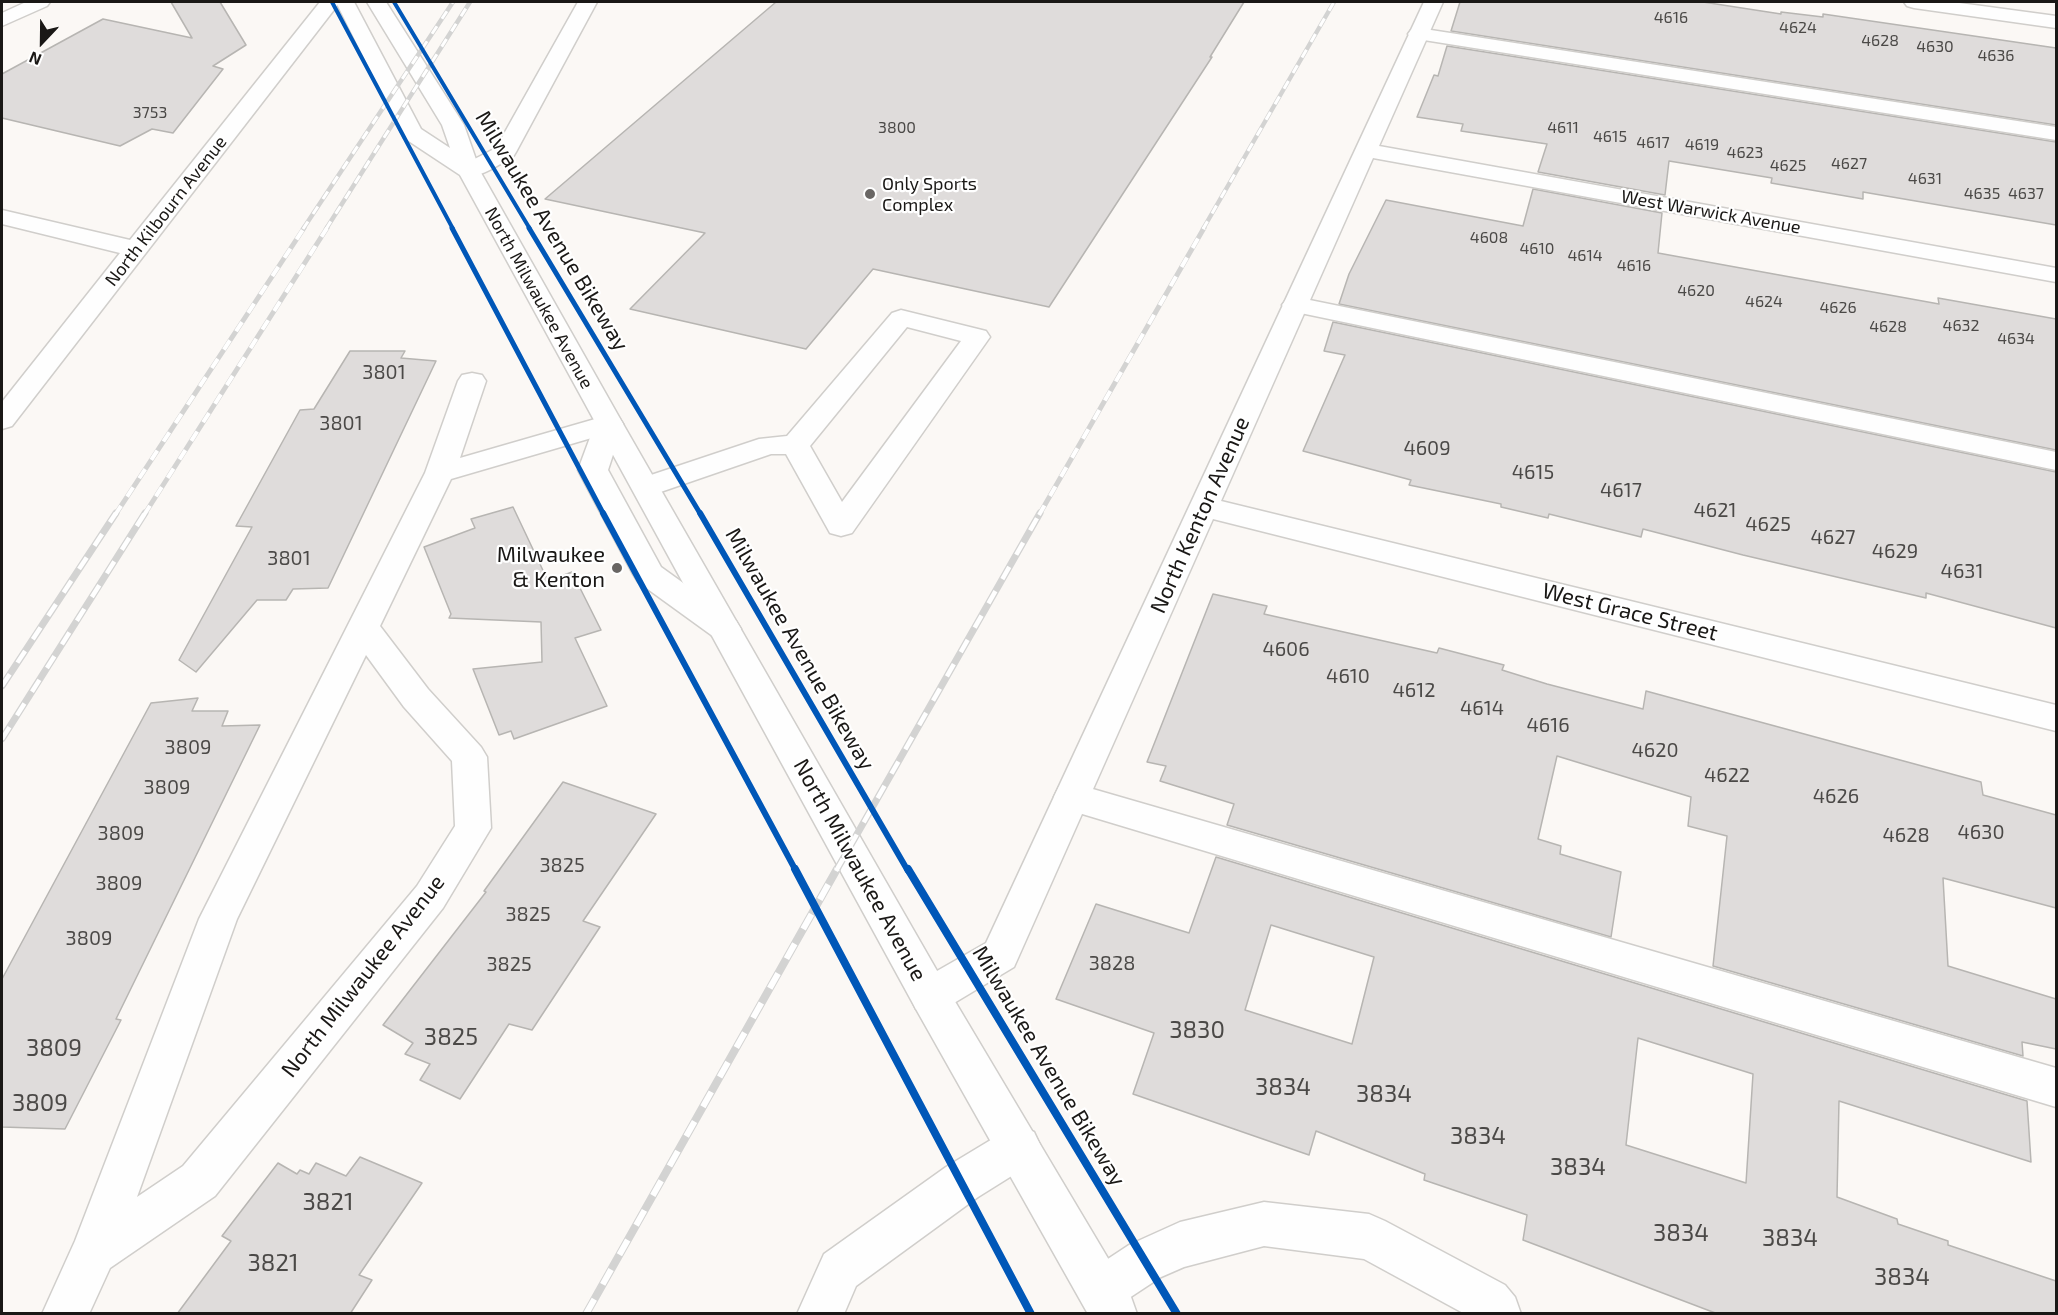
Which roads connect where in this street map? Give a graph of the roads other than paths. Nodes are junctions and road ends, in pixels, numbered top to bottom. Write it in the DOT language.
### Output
graph roads {
  1 [pos="330,2"];
  2 [pos="345,2"];
  3 [pos="377,2"];
  4 [pos="588,2"];
  5 [pos="1433,2"];
  6 [pos="1914,2"];
  7 [pos="31,3"];
  8 [pos="2,20"];
  9 [pos="2056,22"];
  10 [pos="1418,33"];
  11 [pos="2056,134"];
  12 [pos="1365,150"];
  13 [pos="470,171"];
  14 [pos="2,217"];
  15 [pos="136,249"];
  16 [pos="2056,275"];
  17 [pos="1295,305"];
  18 [pos="472,381"];
  19 [pos="2,420"];
  20 [pos="609,424"];
  21 [pos="795,445"];
  22 [pos="2056,461"];
  23 [pos="440,473"];
  24 [pos="646,487"];
  25 [pos="1203,507"];
  26 [pos="363,627"];
  27 [pos="725,628"];
  28 [pos="2056,718"];
  29 [pos="1072,797"];
  30 [pos="930,996"];
  31 [pos="2056,1088"];
  32 [pos="1019,1147"];
  33 [pos="93,1252"];
  34 [pos="1108,1302"];
  35 [pos="65,1314"];
  36 [pos="820,1314"];
  37 [pos="1498,1314"];
  1 -- 15 [label="street, North Kilbourn Avenue"];
  2 -- 13 [label="street, North Milwaukee Avenue"];
  3 -- 13 [label="street, North Milwaukee Avenue"];
  4 -- 13 [label="street"];
  5 -- 10 [label="street, North Kenton Avenue"];
  6 -- 9 [label="street"];
  7 -- 8 [label="street"];
  10 -- 11 [label="street"];
  10 -- 12 [label="street, North Kenton Avenue"];
  12 -- 16 [label="street, West Warwick Avenue"];
  12 -- 17 [label="street, North Kenton Avenue"];
  13 -- 20 [label="street, North Milwaukee Avenue"];
  14 -- 15 [label="street"];
  15 -- 19 [label="street, North Kilbourn Avenue"];
  17 -- 22 [label="street"];
  17 -- 25 [label="street, North Kenton Avenue"];
  18 -- 23 [label="street"];
  20 -- 23 [label="street"];
  20 -- 24 [label="street, North Milwaukee Avenue"];
  20 -- 27 [label="street"];
  21 -- 21 [label="street"];
  21 -- 24 [label="street"];
  23 -- 26 [label="street"];
  24 -- 27 [label="street, North Milwaukee Avenue"];
  25 -- 28 [label="street, West Grace Street"];
  25 -- 29 [label="street, North Kenton Avenue"];
  26 -- 33 [label="street"];
  26 -- 33 [label="street, North Milwaukee Avenue"];
  27 -- 30 [label="street, North Milwaukee Avenue"];
  29 -- 30 [label="street, North Kenton Avenue"];
  29 -- 31 [label="street"];
  30 -- 32 [label="street, North Milwaukee Avenue"];
  32 -- 34 [label="street, North Milwaukee Avenue"];
  32 -- 36 [label="street"];
  33 -- 35 [label="street"];
  34 -- 37 [label="street"];
}
